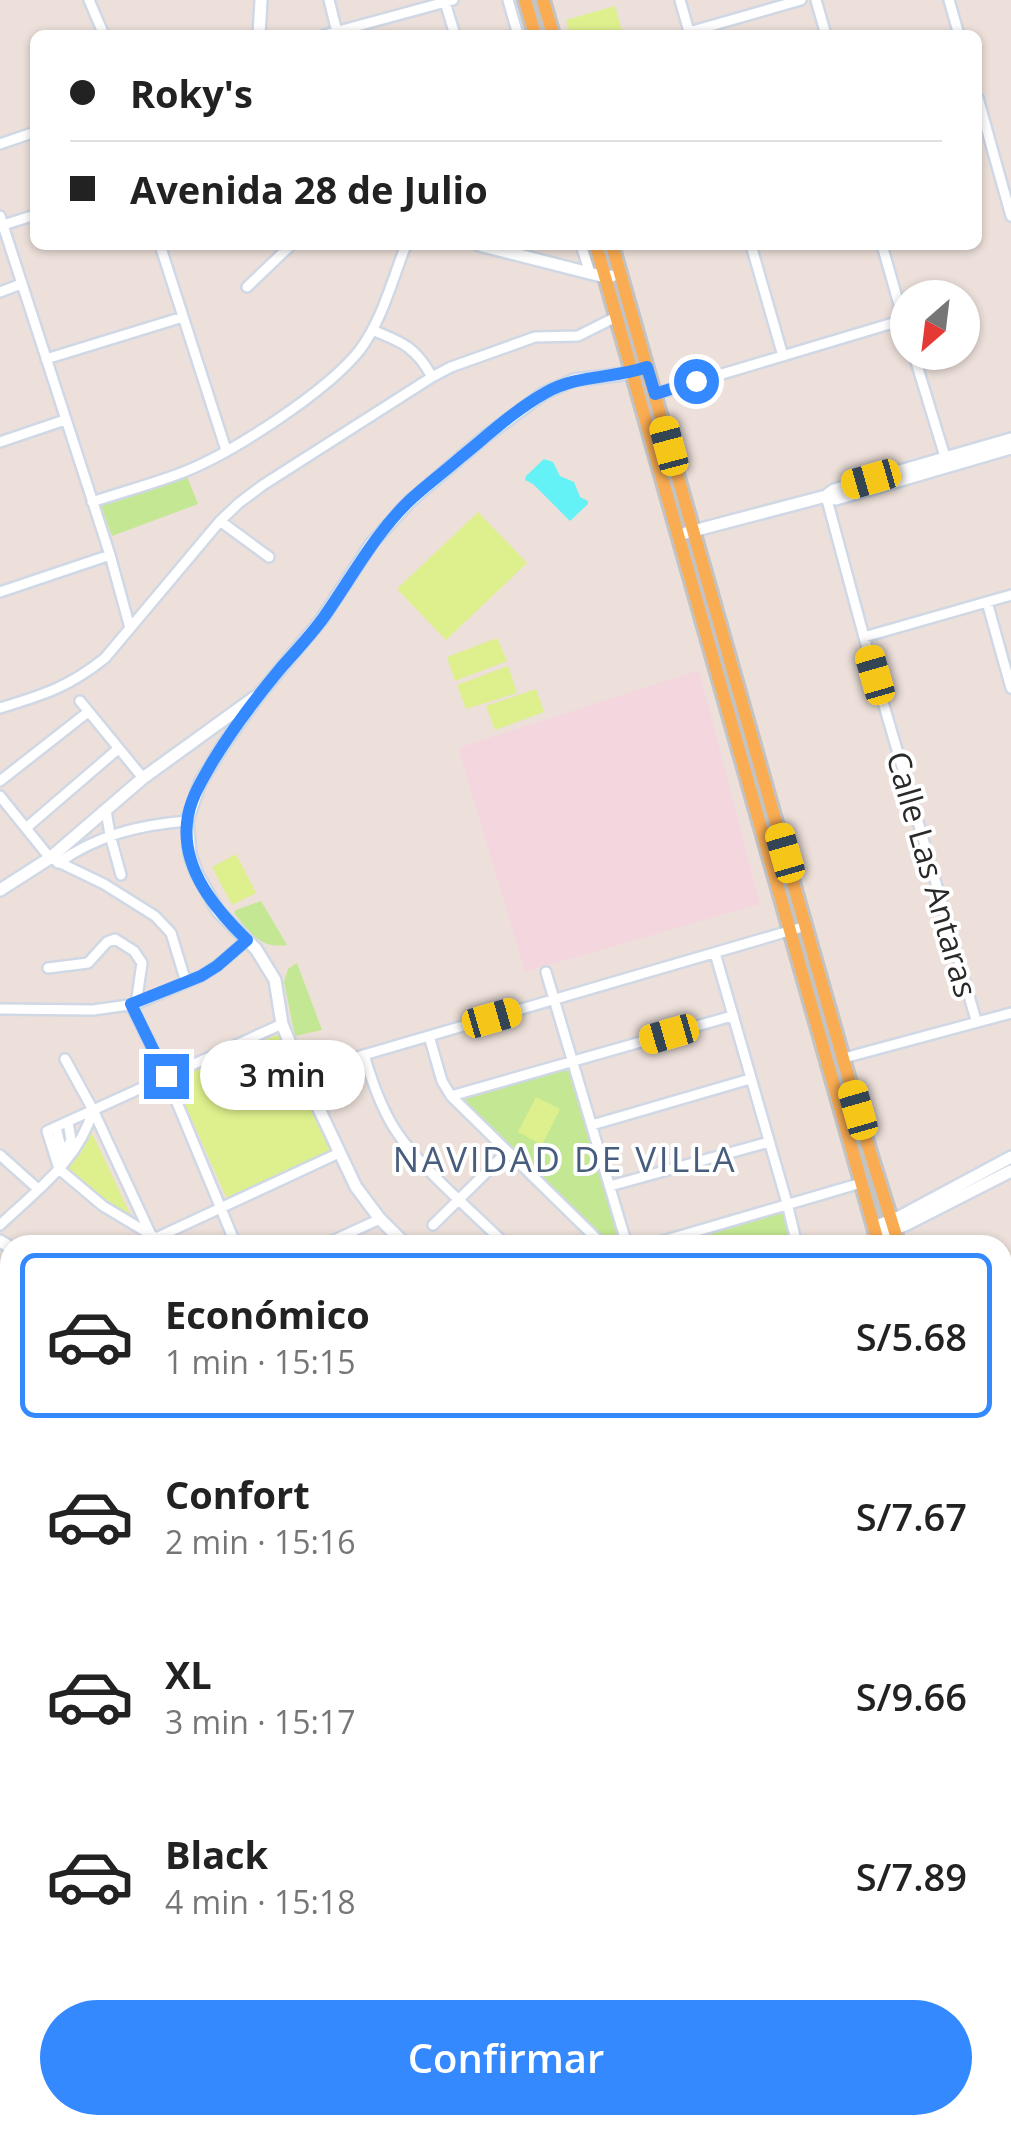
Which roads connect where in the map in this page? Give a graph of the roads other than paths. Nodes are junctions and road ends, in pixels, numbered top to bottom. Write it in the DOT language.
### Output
graph roads {
  1 [pos="88,0"];
  2 [pos="261,0"];
  3 [pos="329,0"];
  4 [pos="508,0"];
  5 [pos="524,0"];
  6 [pos="543,0"];
  7 [pos="680,0"];
  8 [pos="802,0"];
  9 [pos="816,0"];
  10 [pos="949,0"];
  11 [pos="449,1"];
  12 [pos="102,30"];
  13 [pos="259,30"];
  14 [pos="336,30"];
  15 [pos="344,30"];
  16 [pos="454,30"];
  17 [pos="517,30"];
  18 [pos="533,30"];
  19 [pos="552,30"];
  20 [pos="688,30"];
  21 [pos="699,30"];
  22 [pos="825,30"];
  23 [pos="958,30"];
  24 [pos="982,112"];
  25 [pos="30,134"];
  26 [pos="0,144"];
  27 [pos="30,216"];
  28 [pos="1011,216"];
  29 [pos="2,220"];
  30 [pos="162,250"];
  31 [pos="286,250"];
  32 [pos="404,250"];
  33 [pos="518,250"];
  34 [pos="583,250"];
  35 [pos="597,250"];
  36 [pos="614,250"];
  37 [pos="752,250"];
  38 [pos="883,250"];
  39 [pos="590,273"];
  40 [pos="621,274"];
  41 [pos="605,277"];
  42 [pos="891,280"];
  43 [pos="21,284"];
  44 [pos="247,287"];
  45 [pos="0,292"];
  46 [pos="183,317"];
  47 [pos="616,318"];
  48 [pos="890,324"];
  49 [pos="372,330"];
  50 [pos="783,356"];
  51 [pos="46,359"];
  52 [pos="647,367"];
  53 [pos="919,370"];
  54 [pos="632,372"];
  55 [pos="432,377"];
  56 [pos="655,394"];
  57 [pos="65,420"];
  58 [pos="1011,439"];
  59 [pos="0,442"];
  60 [pos="1011,448"];
  61 [pos="226,450"];
  62 [pos="947,462"];
  63 [pos="826,496"];
  64 [pos="92,502"];
  65 [pos="220,521"];
  66 [pos="693,531"];
  67 [pos="678,535"];
  68 [pos="110,555"];
  69 [pos="269,557"];
  70 [pos="0,592"];
  71 [pos="1011,595"];
  72 [pos="987,602"];
  73 [pos="130,628"];
  74 [pos="864,637"];
  75 [pos="1011,688"];
  76 [pos="259,695"];
  77 [pos="80,701"];
  78 [pos="0,708"];
  79 [pos="88,712"];
  80 [pos="118,749"];
  81 [pos="143,778"];
  82 [pos="0,782"];
  83 [pos="0,796"];
  84 [pos="106,810"];
  85 [pos="187,821"];
  86 [pos="26,828"];
  87 [pos="110,835"];
  88 [pos="54,860"];
  89 [pos="121,875"];
  90 [pos="0,890"];
  91 [pos="806,926"];
  92 [pos="791,930"];
  93 [pos="247,940"];
  94 [pos="714,953"];
  95 [pos="48,968"];
  96 [pos="546,972"];
  97 [pos="186,982"];
  98 [pos="555,1000"];
  99 [pos="134,1004"];
  100 [pos="0,1009"];
  101 [pos="1011,1012"];
  102 [pos="732,1016"];
  103 [pos="976,1020"];
  104 [pos="282,1024"];
  105 [pos="430,1036"];
  106 [pos="364,1055"];
  107 [pos="844,1058"];
  108 [pos="65,1059"];
  109 [pos="574,1062"];
  110 [pos="302,1074"];
  111 [pos="166,1076"];
  112 [pos="750,1079"];
  113 [pos="452,1096"];
  114 [pos="94,1110"];
  115 [pos="68,1122"];
  116 [pos="592,1125"];
  117 [pos="52,1129"];
  118 [pos="769,1142"];
  119 [pos="507,1152"];
  120 [pos="339,1154"];
  121 [pos="0,1155"];
  122 [pos="62,1156"];
  123 [pos="1011,1157"];
  124 [pos="59,1169"];
  125 [pos="1011,1171"];
  126 [pos="862,1182"];
  127 [pos="610,1186"];
  128 [pos="38,1189"];
  129 [pos="460,1199"];
  130 [pos="788,1203"];
  131 [pos="222,1206"];
  132 [pos="380,1219"];
  133 [pos="0,1225"];
  134 [pos="433,1225"];
  135 [pos="892,1225"];
  136 [pos="151,1235"];
  137 [pos="153,1235"];
  138 [pos="155,1235"];
  139 [pos="232,1235"];
  140 [pos="344,1235"];
  141 [pos="396,1235"];
  142 [pos="496,1235"];
  143 [pos="593,1235"];
  144 [pos="624,1235"];
  145 [pos="681,1235"];
  146 [pos="795,1235"];
  147 [pos="877,1235"];
  148 [pos="878,1235"];
  149 [pos="896,1235"];
  1 -- 12 [label="street"];
  2 -- 13 [label="street"];
  3 -- 14 [label="street"];
  4 -- 17 [label="street"];
  5 -- 18 [label="main road"];
  6 -- 19 [label="main road"];
  7 -- 20 [label="street"];
  8 -- 21 [label="street"];
  9 -- 22 [label="street"];
  10 -- 23 [label="street"];
  11 -- 15 [label="street"];
  11 -- 16 [label="street"];
  24 -- 28 [label="street"];
  25 -- 26 [label="street"];
  27 -- 29 [label="street"];
  29 -- 43 [label="street"];
  30 -- 46 [label="street"];
  31 -- 44 [label="street"];
  32 -- 49 [label="street"];
  33 -- 39 [label="street"];
  34 -- 39 [label="street"];
  35 -- 41 [label="main road"];
  36 -- 40 [label="main road"];
  37 -- 50 [label="street"];
  38 -- 42 [label="street"];
  39 -- 41 [label="street"];
  40 -- 41 [label="street"];
  40 -- 52 [label="main road"];
  41 -- 47 [label="main road"];
  43 -- 45 [label="street"];
  43 -- 51 [label="street"];
  46 -- 51 [label="street"];
  46 -- 61 [label="street"];
  47 -- 54 [label="main road"];
  47 -- 55 [label="street"];
  48 -- 50 [label="street"];
  49 -- 55 [label="street"];
  49 -- 61 [label="street"];
  50 -- 56 [label="street"];
  51 -- 57 [label="street"];
  52 -- 54 [label="street"];
  52 -- 56 [label="main road"];
  53 -- 62 [label="street"];
  54 -- 67 [label="main road"];
  54 -- 76 [label="street"];
  55 -- 65 [label="street"];
  56 -- 66 [label="main road"];
  57 -- 59 [label="street"];
  57 -- 64 [label="street"];
  58 -- 62 [label="street"];
  60 -- 62 [label="street"];
  61 -- 64 [label="street"];
  62 -- 63 [label="street"];
  63 -- 66 [label="street"];
  63 -- 74 [label="street, Calle Las Antaras"];
  64 -- 68 [label="street"];
  65 -- 69 [label="street"];
  65 -- 73 [label="street"];
  66 -- 67 [label="street"];
  66 -- 91 [label="main road"];
  67 -- 92 [label="main road"];
  68 -- 70 [label="street"];
  68 -- 73 [label="street"];
  71 -- 72 [label="street"];
  72 -- 74 [label="street"];
  72 -- 75 [label="street"];
  73 -- 78 [label="street"];
  74 -- 103 [label="street, Calle Las Antaras"];
  76 -- 81 [label="street"];
  76 -- 85 [label="street"];
  77 -- 79 [label="street"];
  79 -- 80 [label="street"];
  79 -- 82 [label="street"];
  80 -- 81 [label="street"];
  80 -- 86 [label="street"];
  81 -- 84 [label="street"];
  83 -- 86 [label="street"];
  84 -- 87 [label="street"];
  84 -- 88 [label="street"];
  85 -- 87 [label="street"];
  85 -- 93 [label="street"];
  86 -- 88 [label="street"];
  87 -- 88 [label="street"];
  87 -- 89 [label="street"];
  88 -- 90 [label="street"];
  88 -- 97 [label="street"];
  91 -- 92 [label="street"];
  91 -- 107 [label="main road"];
  92 -- 94 [label="street"];
  92 -- 126 [label="main road"];
  93 -- 97 [label="street"];
  93 -- 104 [label="street"];
  94 -- 98 [label="street"];
  94 -- 102 [label="street"];
  95 -- 99 [label="street"];
  96 -- 98 [label="street"];
  97 -- 99 [label="street"];
  98 -- 105 [label="street"];
  98 -- 109 [label="street"];
  99 -- 100 [label="street"];
  99 -- 111 [label="street"];
  101 -- 103 [label="street"];
  102 -- 109 [label="street"];
  102 -- 112 [label="street"];
  103 -- 107 [label="street"];
  104 -- 110 [label="street"];
  104 -- 111 [label="street"];
  105 -- 106 [label="street"];
  105 -- 113 [label="street"];
  106 -- 110 [label="street"];
  106 -- 129 [label="street"];
  107 -- 135 [label="main road"];
  108 -- 114 [label="street"];
  109 -- 113 [label="street"];
  109 -- 116 [label="street"];
  110 -- 120 [label="street"];
  111 -- 114 [label="street"];
  111 -- 131 [label="street"];
  112 -- 116 [label="street"];
  112 -- 118 [label="street"];
  113 -- 119 [label="street"];
  114 -- 115 [label="street"];
  114 -- 124 [label="street"];
  114 -- 137 [label="street"];
  115 -- 117 [label="street"];
  115 -- 122 [label="street"];
  116 -- 127 [label="street"];
  117 -- 122 [label="street"];
  117 -- 124 [label="street"];
  118 -- 127 [label="street"];
  118 -- 130 [label="street"];
  119 -- 129 [label="street"];
  119 -- 143 [label="street"];
  120 -- 131 [label="street"];
  120 -- 132 [label="street"];
  121 -- 128 [label="street"];
  122 -- 124 [label="street"];
  123 -- 135 [label="street"];
  124 -- 128 [label="street"];
  124 -- 136 [label="street"];
  125 -- 135 [label="street"];
  126 -- 130 [label="street"];
  126 -- 147 [label="main road"];
  127 -- 144 [label="street"];
  128 -- 133 [label="street"];
  129 -- 134 [label="street"];
  129 -- 142 [label="street"];
  130 -- 145 [label="street"];
  130 -- 146 [label="street"];
  131 -- 138 [label="street"];
  131 -- 139 [label="street"];
  132 -- 140 [label="street"];
  132 -- 141 [label="street"];
  135 -- 148 [label="street"];
  135 -- 149 [label="main road"];
}
